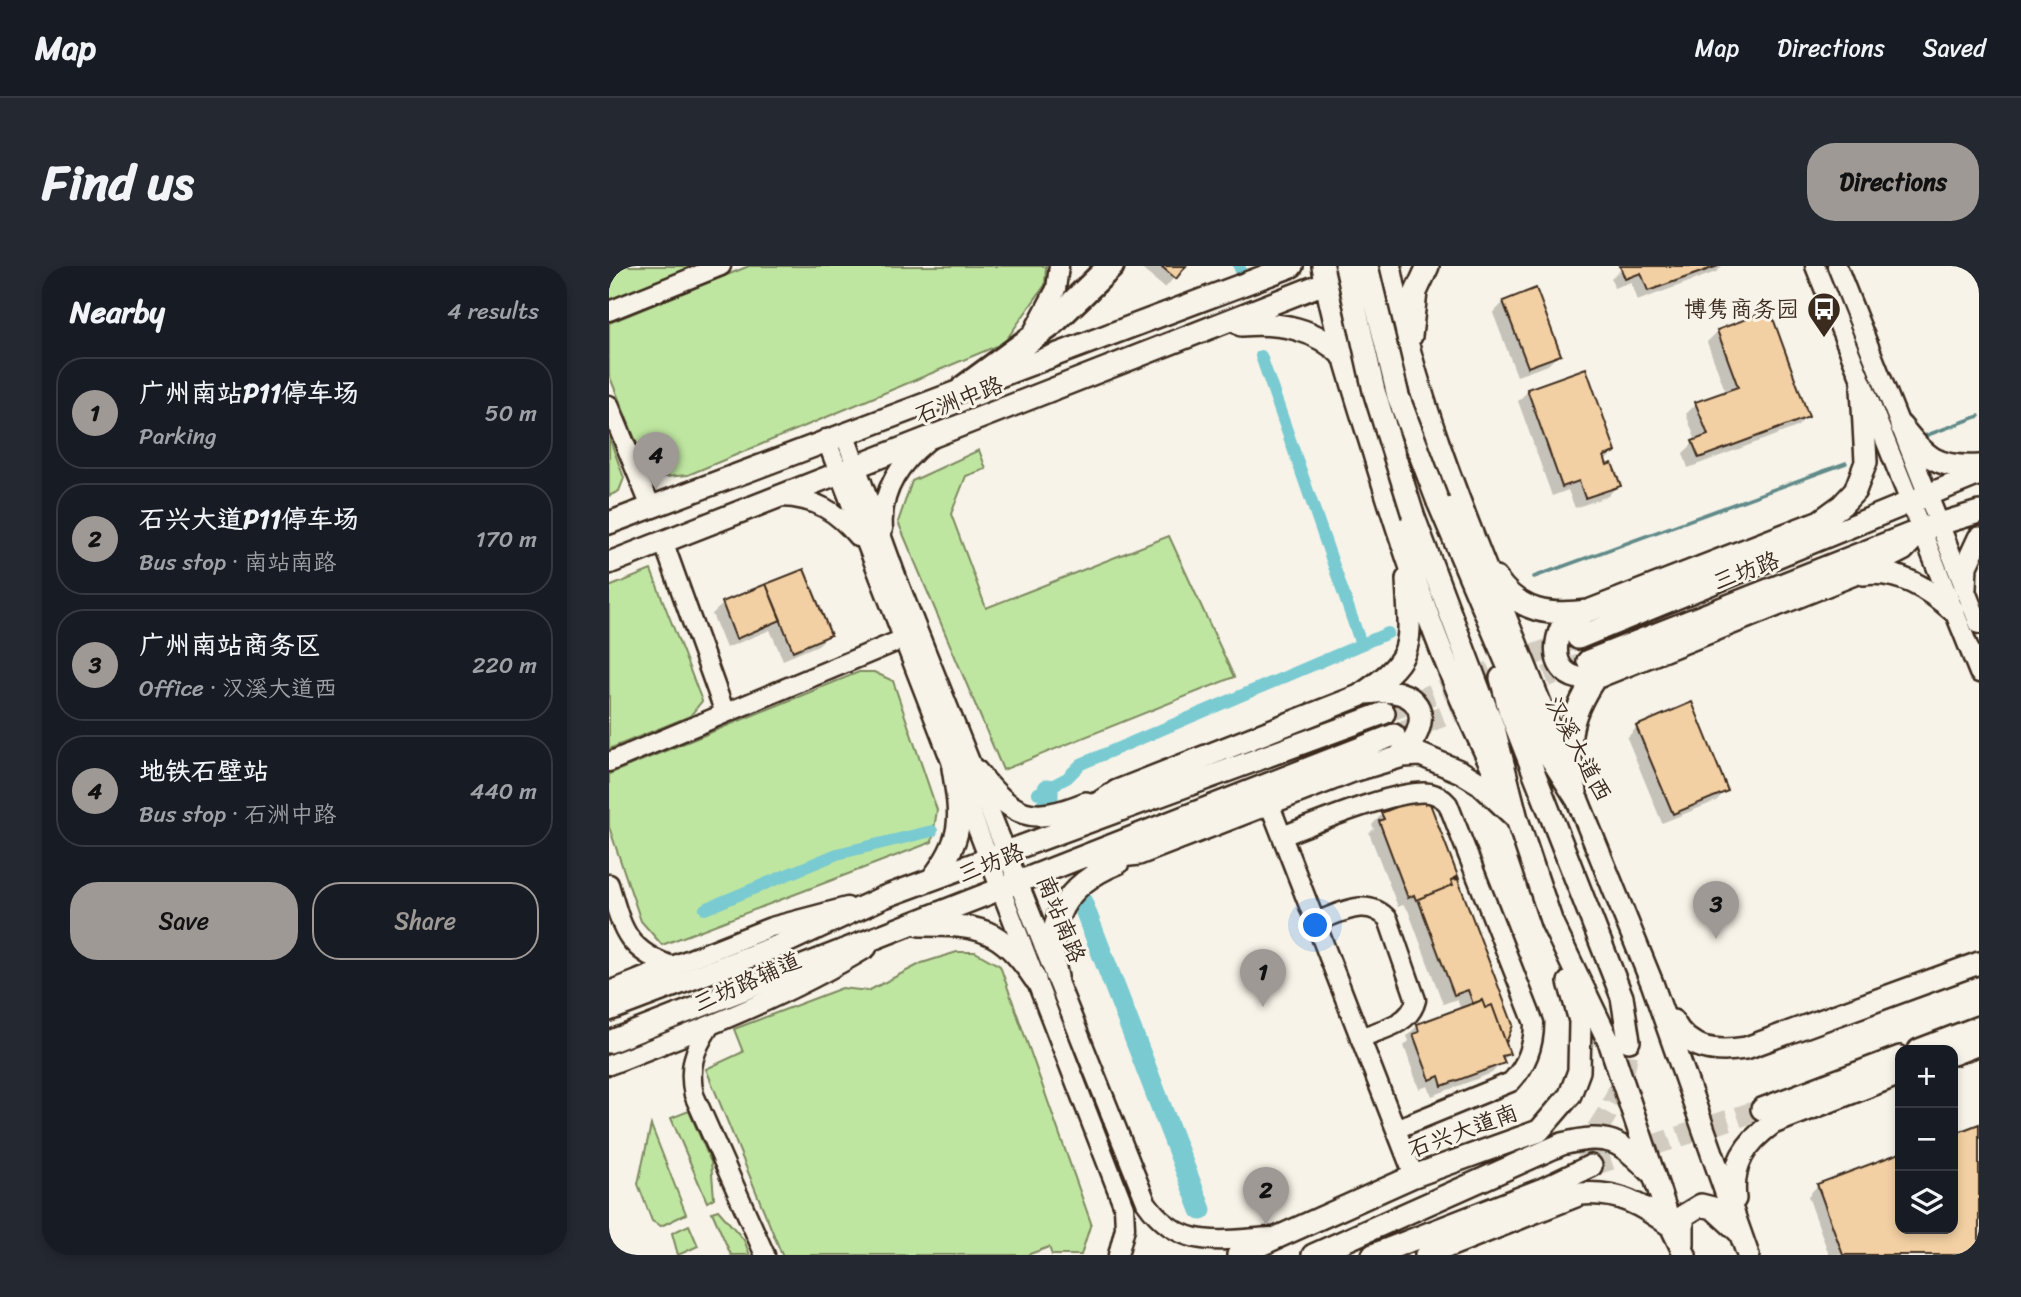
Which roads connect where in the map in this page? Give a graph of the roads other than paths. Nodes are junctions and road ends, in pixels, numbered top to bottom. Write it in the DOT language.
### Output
graph roads {
  1 [pos="721,266"];
  2 [pos="1059,266"];
  3 [pos="1111,266"];
  4 [pos="1292,266"];
  5 [pos="1346,266"];
  6 [pos="1368,266"];
  7 [pos="1390,266"];
  8 [pos="1427,266"];
  9 [pos="1815,266"];
  10 [pos="1837,266"];
  11 [pos="1263,273"];
  12 [pos="1324,274"];
  13 [pos="1213,297"];
  14 [pos="609,311"];
  15 [pos="1222,326"];
  16 [pos="1401,328"];
  17 [pos="1028,341"];
  18 [pos="1343,351"];
  19 [pos="1411,366"];
  20 [pos="964,388"];
  21 [pos="1871,390"];
  22 [pos="609,405"];
  23 [pos="1901,426"];
  24 [pos="835,436"];
  25 [pos="927,441"];
  26 [pos="1979,466"];
  27 [pos="847,469"];
  28 [pos="1979,474"];
  29 [pos="774,497"];
  30 [pos="1920,499"];
  31 [pos="651,507"];
  32 [pos="1979,512"];
  33 [pos="610,522"];
  34 [pos="1932,526"];
  35 [pos="1979,538"];
  36 [pos="663,541"];
  37 [pos="876,545"];
  38 [pos="1406,560"];
  39 [pos="1484,561"];
  40 [pos="609,563"];
  41 [pos="1850,576"];
  42 [pos="1965,588"];
  43 [pos="1476,594"];
  44 [pos="1588,611"];
  45 [pos="1954,611"];
  46 [pos="1979,624"];
  47 [pos="1578,638"];
  48 [pos="903,639"];
  49 [pos="1594,668"];
  50 [pos="1979,673"];
  51 [pos="1362,694"];
  52 [pos="725,713"];
  53 [pos="1384,713"];
  54 [pos="1394,735"];
  55 [pos="1398,757"];
  56 [pos="609,762"];
  57 [pos="953,768"];
  58 [pos="976,771"];
  59 [pos="1117,791"];
  60 [pos="1578,801"];
  61 [pos="1269,803"];
  62 [pos="1517,819"];
  63 [pos="1052,834"];
  64 [pos="1282,836"];
  65 [pos="1139,854"];
  66 [pos="998,855"];
  67 [pos="1061,863"];
  68 [pos="931,880"];
  69 [pos="609,884"];
  70 [pos="1009,884"];
  71 [pos="884,897"];
  72 [pos="1315,922"];
  73 [pos="1552,923"];
  74 [pos="904,927"];
  75 [pos="1979,963"];
  76 [pos="672,967"];
  77 [pos="1057,976"];
  78 [pos="1035,979"];
  79 [pos="1652,983"];
  80 [pos="609,991"];
  81 [pos="609,1010"];
  82 [pos="709,1027"];
  83 [pos="1979,1027"];
  84 [pos="1360,1038"];
  85 [pos="1629,1041"];
  86 [pos="609,1042"];
  87 [pos="1979,1044"];
  88 [pos="1932,1045"];
  89 [pos="1958,1052"];
  90 [pos="1895,1060"];
  91 [pos="609,1065"];
  92 [pos="1895,1076"];
  93 [pos="1762,1109"];
  94 [pos="1396,1129"];
  95 [pos="1539,1131"];
  96 [pos="1577,1155"];
  97 [pos="1414,1176"];
  98 [pos="1655,1176"];
  99 [pos="1671,1226"];
  100 [pos="1740,1233"];
  101 [pos="1285,1236"];
  102 [pos="1436,1253"];
  103 [pos="1684,1253"];
  104 [pos="765,1255"];
  105 [pos="1118,1255"];
  106 [pos="1238,1255"];
  107 [pos="1313,1255"];
  108 [pos="1373,1255"];
  109 [pos="1748,1255"];
  1 -- 14 [label="street"];
  2 -- 17 [label="street"];
  3 -- 17 [label="highway"];
  4 -- 11 [label="main road, 石洲中路"];
  5 -- 62 [label="main road, bridge"];
  6 -- 12 [label="main road, 石洲中路"];
  6 -- 43 [label="main road, 汉溪大道西, bridge"];
  7 -- 16 [label="main road"];
  8 -- 19 [label="main road"];
  9 -- 21 [label="street"];
  10 -- 21 [label="street"];
  11 -- 13 [label="main road, 石洲中路"];
  12 -- 15 [label="main road, 石洲中路"];
  12 -- 18 [label="main road"];
  13 -- 15 [label="main road"];
  13 -- 20 [label="main road, 石洲中路"];
  15 -- 18 [label="main road"];
  15 -- 25 [label="main road, 石洲中路"];
  16 -- 18 [label="main road"];
  16 -- 19 [label="main road"];
  17 -- 20 [label="highway"];
  18 -- 38 [label="main road"];
  19 -- 39 [label="main road"];
  20 -- 24 [label="main road, 石洲中路"];
  21 -- 23 [label="street"];
  21 -- 30 [label="street"];
  21 -- 44 [label="main road"];
  22 -- 31 [label="street"];
  23 -- 26 [label="main road"];
  23 -- 30 [label="street"];
  24 -- 27 [label="street, 南站南路"];
  24 -- 31 [label="main road, 石洲中路"];
  25 -- 27 [label="main road, 石洲中路"];
  25 -- 37 [label="street"];
  27 -- 29 [label="main road, 石洲中路"];
  27 -- 37 [label="street, 南站南路"];
  28 -- 30 [label="main road, 三坊路"];
  29 -- 36 [label="main road, 石洲中路"];
  29 -- 37 [label="street"];
  30 -- 34 [label="street"];
  30 -- 47 [label="main road, 三坊路"];
  31 -- 33 [label="main road, 石洲中路"];
  32 -- 34 [label="main road, 三坊路"];
  34 -- 41 [label="main road"];
  34 -- 42 [label="street"];
  34 -- 45 [label="street"];
  34 -- 49 [label="main road, 三坊路"];
  35 -- 42 [label="main road"];
  36 -- 40 [label="main road, 石洲中路"];
  36 -- 52 [label="street"];
  37 -- 48 [label="street, 南站南路"];
  37 -- 58 [label="street, 南站南路"];
  38 -- 51 [label="main road"];
  38 -- 62 [label="main road"];
  39 -- 44 [label="main road"];
  39 -- 60 [label="main road"];
  41 -- 45 [label="main road"];
  41 -- 49 [label="main road"];
  42 -- 46 [label="street"];
  43 -- 60 [label="main road, 汉溪大道西"];
  43 -- 85 [label="main road"];
  44 -- 49 [label="main road"];
  45 -- 50 [label="street"];
  48 -- 52 [label="street"];
  48 -- 57 [label="street, 南站南路"];
  49 -- 60 [label="main road"];
  51 -- 55 [label="main road"];
  51 -- 59 [label="main road"];
  52 -- 56 [label="street"];
  53 -- 63 [label="main road, 三坊路"];
  54 -- 67 [label="main road, 三坊路"];
  55 -- 61 [label="main road"];
  55 -- 62 [label="main road"];
  57 -- 66 [label="street, 南站南路"];
  57 -- 68 [label="main road"];
  58 -- 59 [label="main road"];
  58 -- 66 [label="street, 南站南路"];
  59 -- 63 [label="main road"];
  60 -- 79 [label="main road, 汉溪大道西"];
  61 -- 64 [label="street"];
  61 -- 65 [label="main road"];
  62 -- 73 [label="main road"];
  63 -- 66 [label="main road, 三坊路"];
  64 -- 72 [label="street"];
  64 -- 94 [label="street"];
  65 -- 67 [label="main road"];
  65 -- 77 [label="main road"];
  66 -- 68 [label="main road, 三坊路"];
  66 -- 70 [label="street, 南站南路"];
  67 -- 70 [label="main road, 三坊路"];
  68 -- 71 [label="main road, 三坊路"];
  69 -- 76 [label="street"];
  70 -- 74 [label="main road, 三坊路"];
  70 -- 77 [label="street, 南站南路"];
  70 -- 78 [label="street, 南站南路"];
  71 -- 76 [label="street, 三坊路辅道"];
  71 -- 81 [label="main road, 三坊路"];
  72 -- 84 [label="street"];
  72 -- 84 [label="street"];
  73 -- 95 [label="main road, 石兴大道南"];
  73 -- 98 [label="main road"];
  74 -- 78 [label="main road"];
  74 -- 82 [label="street, 三坊路辅道"];
  74 -- 86 [label="main road, 三坊路"];
  75 -- 79 [label="main road"];
  76 -- 80 [label="street, 三坊路辅道"];
  77 -- 101 [label="street, 南站南路"];
  78 -- 105 [label="street, 南站南路"];
  79 -- 100 [label="main road, 汉溪大道西"];
  82 -- 91 [label="street, 三坊路辅道"];
  82 -- 104 [label="street"];
  83 -- 88 [label="main road"];
  84 -- 94 [label="street"];
  87 -- 89 [label="main road"];
  90 -- 93 [label="main road"];
  92 -- 100 [label="main road"];
  94 -- 97 [label="street"];
  95 -- 96 [label="main road"];
  95 -- 97 [label="main road, 石兴大道南"];
  96 -- 98 [label="main road"];
  96 -- 107 [label="main road"];
  96 -- 108 [label="main road"];
  97 -- 101 [label="main road, 石兴大道南"];
  98 -- 99 [label="main road"];
  99 -- 102 [label="main road"];
  99 -- 103 [label="main road"];
  100 -- 103 [label="main road"];
  100 -- 109 [label="main road, 汉溪大道西"];
  101 -- 106 [label="main road, 石兴大道南"];
}
